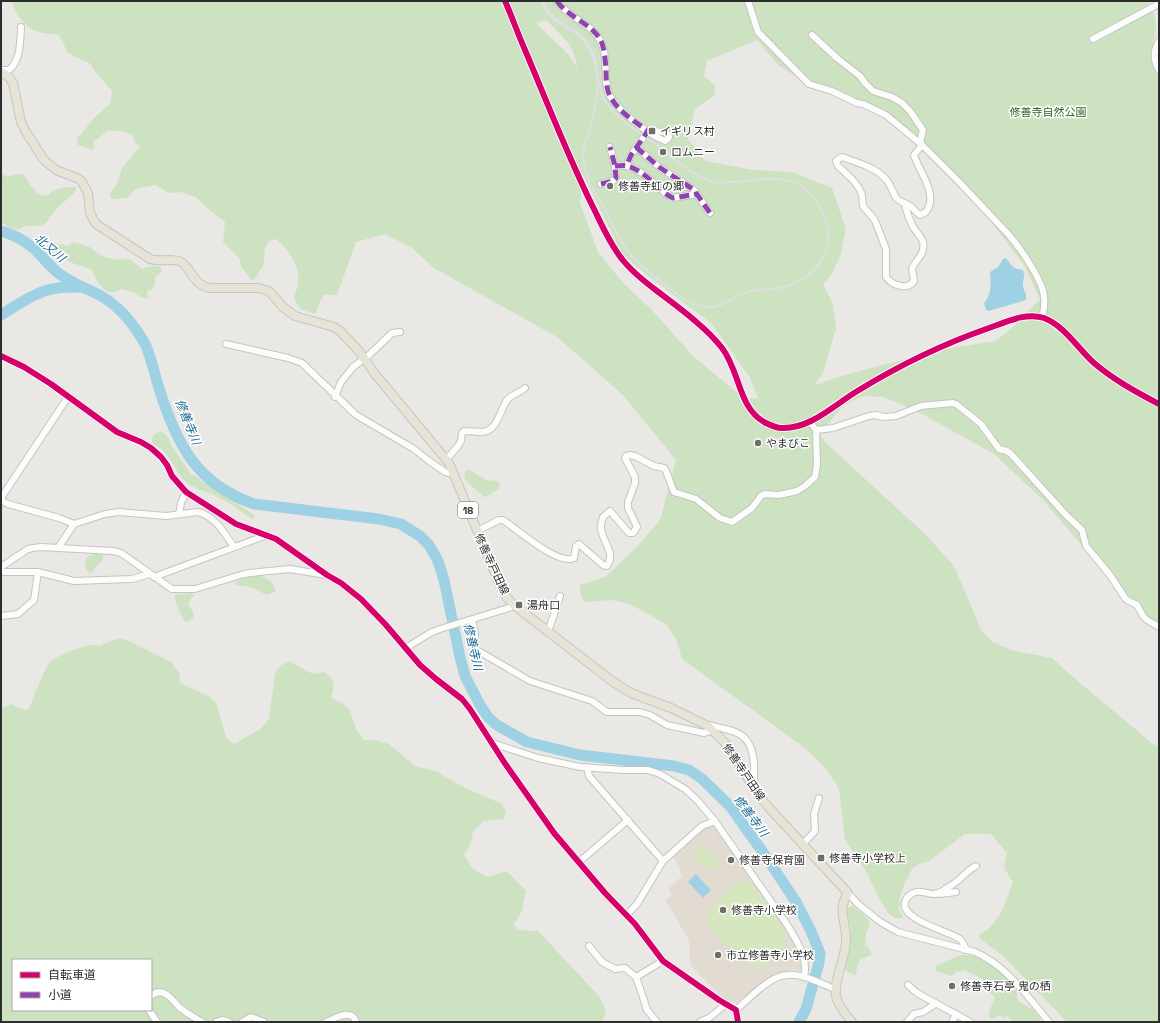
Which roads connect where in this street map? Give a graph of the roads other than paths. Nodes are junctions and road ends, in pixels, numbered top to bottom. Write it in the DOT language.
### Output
graph roads {
  1 [pos="505,1"];
  2 [pos="557,1"];
  3 [pos="748,1"];
  4 [pos="1159,4"];
  5 [pos="21,27"];
  6 [pos="812,35"];
  7 [pos="1093,39"];
  8 [pos="1159,41"];
  9 [pos="1159,70"];
  10 [pos="1,71"];
  11 [pos="921,144"];
  12 [pos="610,147"];
  13 [pos="636,147"];
  14 [pos="626,165"];
  15 [pos="615,166"];
  16 [pos="601,184"];
  17 [pos="697,194"];
  18 [pos="905,204"];
  19 [pos="710,213"];
  20 [pos="1042,317"];
  21 [pos="400,332"];
  22 [pos="226,344"];
  23 [pos="1,356"];
  24 [pos="365,359"];
  25 [pos="525,388"];
  26 [pos="68,396"];
  27 [pos="335,397"];
  28 [pos="1159,404"];
  29 [pos="810,422"];
  30 [pos="816,430"];
  31 [pos="446,460"];
  32 [pos="453,472"];
  33 [pos="186,492"];
  34 [pos="1,499"];
  35 [pos="179,514"];
  36 [pos="74,524"];
  37 [pos="477,531"];
  38 [pos="267,536"];
  39 [pos="234,547"];
  40 [pos="58,548"];
  41 [pos="1,567"];
  42 [pos="1,572"];
  43 [pos="38,572"];
  44 [pos="152,575"];
  45 [pos="327,575"];
  46 [pos="560,596"];
  47 [pos="515,606"];
  48 [pos="1,616"];
  49 [pos="472,620"];
  50 [pos="1159,627"];
  51 [pos="548,632"];
  52 [pos="406,648"];
  53 [pos="709,728"];
  54 [pos="492,743"];
  55 [pos="586,767"];
  56 [pos="753,786"];
  57 [pos="819,798"];
  58 [pos="628,820"];
  59 [pos="715,821"];
  60 [pos="803,844"];
  61 [pos="663,861"];
  62 [pos="579,862"];
  63 [pos="976,866"];
  64 [pos="956,892"];
  65 [pos="848,893"];
  66 [pos="936,894"];
  67 [pos="627,915"];
  68 [pos="589,946"];
  69 [pos="966,950"];
  70 [pos="663,961"];
  71 [pos="636,977"];
  72 [pos="805,978"];
  73 [pos="908,985"];
  74 [pos="833,988"];
  75 [pos="152,995"];
  76 [pos="726,1004"];
  77 [pos="935,1004"];
  78 [pos="736,1010"];
  79 [pos="150,1011"];
  80 [pos="956,1014"];
  81 [pos="157,1022"];
  82 [pos="202,1022"];
  83 [pos="216,1022"];
  84 [pos="229,1022"];
  85 [pos="242,1022"];
  86 [pos="264,1022"];
  87 [pos="326,1022"];
  88 [pos="356,1022"];
  89 [pos="657,1022"];
  90 [pos="700,1022"];
  91 [pos="738,1022"];
  92 [pos="852,1022"];
  93 [pos="907,1022"];
  94 [pos="952,1022"];
  95 [pos="970,1022"];
  96 [pos="1049,1022"];
  1 -- 29 [label="street"];
  2 -- 13 [label="street"];
  3 -- 11 [label="street"];
  4 -- 7 [label="street"];
  5 -- 10 [label="street"];
  6 -- 11 [label="street"];
  8 -- 9 [label="street"];
  10 -- 24 [label="main road, 修善寺戸田線 / 18"];
  11 -- 18 [label="street"];
  11 -- 20 [label="street"];
  12 -- 15 [label="street"];
  13 -- 14 [label="street"];
  13 -- 17 [label="street"];
  14 -- 15 [label="street"];
  14 -- 17 [label="street"];
  15 -- 16 [label="street"];
  17 -- 19 [label="street"];
  18 -- 18 [label="street"];
  20 -- 28 [label="street"];
  20 -- 29 [label="street"];
  21 -- 24 [label="street"];
  22 -- 27 [label="street"];
  23 -- 26 [label="street"];
  24 -- 27 [label="street"];
  24 -- 31 [label="main road, 修善寺戸田線 / 18"];
  25 -- 31 [label="street"];
  26 -- 33 [label="street"];
  26 -- 34 [label="street"];
  27 -- 32 [label="street"];
  29 -- 30 [label="street"];
  30 -- 37 [label="street"];
  30 -- 50 [label="street"];
  31 -- 32 [label="main road, 修善寺戸田線 / 18"];
  32 -- 37 [label="main road, 修善寺戸田線 / 18"];
  33 -- 35 [label="street"];
  33 -- 38 [label="street"];
  34 -- 36 [label="street"];
  35 -- 36 [label="street"];
  35 -- 39 [label="street"];
  36 -- 40 [label="street"];
  37 -- 47 [label="main road, 修善寺戸田線 / 18"];
  38 -- 39 [label="street"];
  38 -- 45 [label="street"];
  39 -- 44 [label="street"];
  40 -- 41 [label="street"];
  40 -- 44 [label="street"];
  42 -- 43 [label="street"];
  43 -- 44 [label="street"];
  43 -- 48 [label="street"];
  44 -- 45 [label="street"];
  45 -- 52 [label="street"];
  46 -- 51 [label="street"];
  47 -- 49 [label="street"];
  47 -- 51 [label="main road, 修善寺戸田線 / 18"];
  49 -- 52 [label="street"];
  49 -- 53 [label="street"];
  51 -- 53 [label="main road, 修善寺戸田線 / 18"];
  52 -- 54 [label="street"];
  53 -- 56 [label="main road, 修善寺戸田線 / 18"];
  53 -- 56 [label="street"];
  54 -- 55 [label="street"];
  54 -- 62 [label="street"];
  55 -- 58 [label="street"];
  55 -- 59 [label="street"];
  56 -- 60 [label="main road, 修善寺戸田線 / 18"];
  57 -- 60 [label="street"];
  58 -- 61 [label="street"];
  58 -- 62 [label="street"];
  59 -- 61 [label="street"];
  59 -- 72 [label="street"];
  60 -- 65 [label="main road, 修善寺戸田線 / 18"];
  61 -- 67 [label="street"];
  62 -- 67 [label="street"];
  63 -- 66 [label="street"];
  64 -- 66 [label="street"];
  65 -- 69 [label="street"];
  65 -- 74 [label="main road"];
  66 -- 69 [label="street"];
  67 -- 70 [label="street"];
  68 -- 71 [label="street"];
  69 -- 96 [label="street"];
  70 -- 71 [label="street"];
  70 -- 76 [label="street"];
  71 -- 89 [label="street"];
  72 -- 74 [label="street"];
  72 -- 78 [label="street"];
  73 -- 77 [label="street"];
  74 -- 92 [label="main road"];
  75 -- 82 [label="street"];
  76 -- 78 [label="street"];
  76 -- 90 [label="street"];
  77 -- 80 [label="street"];
  77 -- 93 [label="street"];
  78 -- 91 [label="street"];
  79 -- 81 [label="street"];
  80 -- 94 [label="street"];
  80 -- 95 [label="street"];
  83 -- 84 [label="street"];
  85 -- 86 [label="street"];
  87 -- 88 [label="street"];
}
